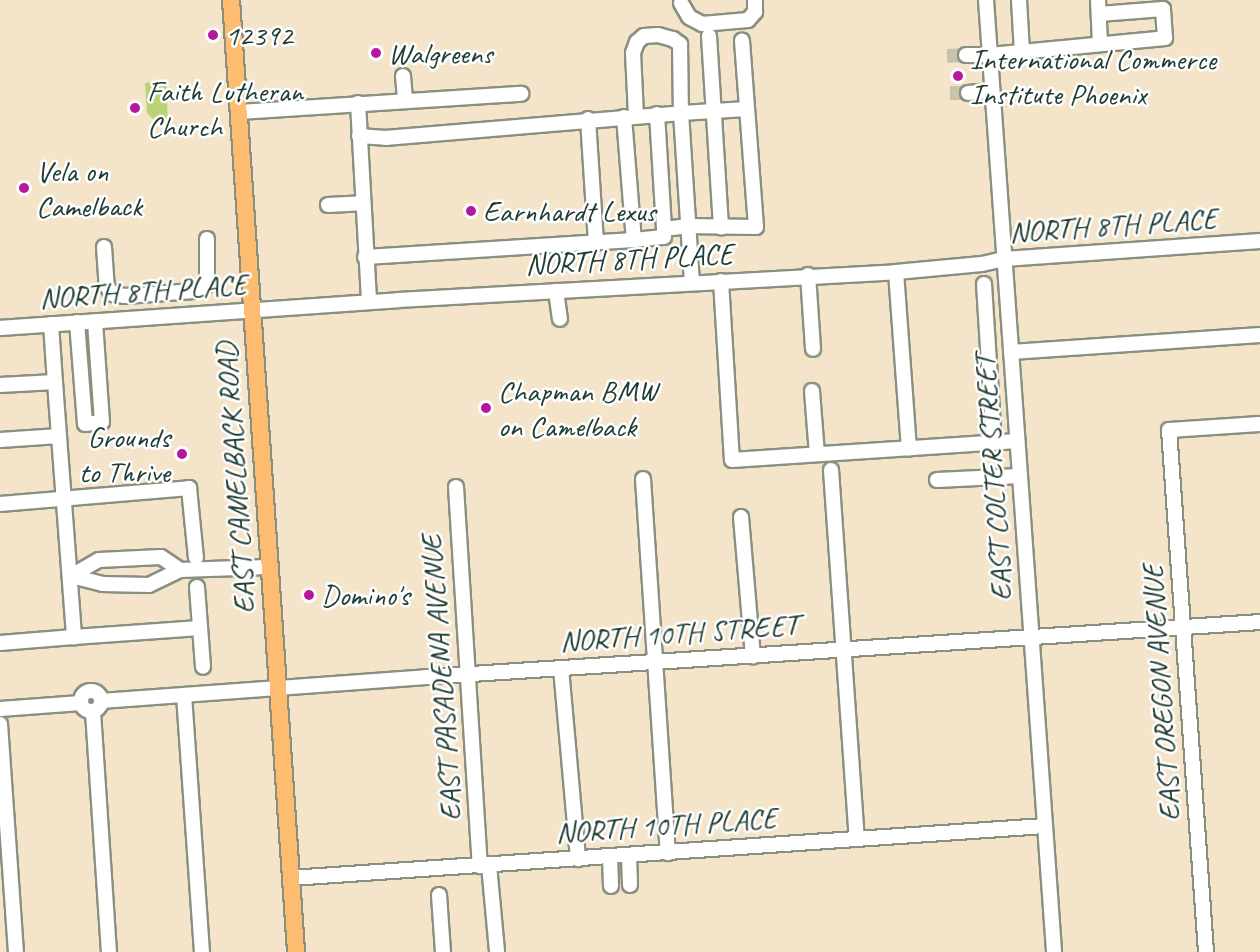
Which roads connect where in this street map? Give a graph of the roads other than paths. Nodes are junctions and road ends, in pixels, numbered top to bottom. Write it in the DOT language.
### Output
graph roads {
  1 [pos="231,0"];
  2 [pos="755,0"];
  3 [pos="986,0"];
  4 [pos="1019,0"];
  5 [pos="1098,0"];
  6 [pos="681,3"];
  7 [pos="1099,14"];
  8 [pos="709,36"];
  9 [pos="741,41"];
  10 [pos="1100,44"];
  11 [pos="1022,52"];
  12 [pos="966,55"];
  13 [pos="990,55"];
  14 [pos="403,76"];
  15 [pos="992,91"];
  16 [pos="968,93"];
  17 [pos="520,94"];
  18 [pos="405,101"];
  19 [pos="358,103"];
  20 [pos="747,109"];
  21 [pos="714,111"];
  22 [pos="239,112"];
  23 [pos="681,113"];
  24 [pos="657,114"];
  25 [pos="630,116"];
  26 [pos="588,119"];
  27 [pos="359,136"];
  28 [pos="362,203"];
  29 [pos="328,205"];
  30 [pos="687,226"];
  31 [pos="721,228"];
  32 [pos="664,229"];
  33 [pos="207,239"];
  34 [pos="634,240"];
  35 [pos="1260,241"];
  36 [pos="596,243"];
  37 [pos="104,247"];
  38 [pos="365,257"];
  39 [pos="1004,259"];
  40 [pos="896,272"];
  41 [pos="808,275"];
  42 [pos="721,281"];
  43 [pos="692,282"];
  44 [pos="984,284"];
  45 [pos="556,291"];
  46 [pos="369,303"];
  47 [pos="251,310"];
  48 [pos="560,319"];
  49 [pos="95,321"];
  50 [pos="77,322"];
  51 [pos="51,324"];
  52 [pos="0,328"];
  53 [pos="1009,329"];
  54 [pos="987,331"];
  55 [pos="1260,335"];
  56 [pos="813,349"];
  57 [pos="1011,352"];
  58 [pos="55,382"];
  59 [pos="0,386"];
  60 [pos="812,391"];
  61 [pos="1260,424"];
  62 [pos="59,436"];
  63 [pos="0,440"];
  64 [pos="1017,441"];
  65 [pos="994,443"];
  66 [pos="909,449"];
  67 [pos="817,454"];
  68 [pos="831,470"];
  69 [pos="1020,476"];
  70 [pos="644,479"];
  71 [pos="936,480"];
  72 [pos="456,487"];
  73 [pos="63,498"];
  74 [pos="0,504"];
  75 [pos="741,517"];
  76 [pos="196,558"];
  77 [pos="268,567"];
  78 [pos="180,570"];
  79 [pos="71,576"];
  80 [pos="197,587"];
  81 [pos="1260,622"];
  82 [pos="200,628"];
  83 [pos="1184,628"];
  84 [pos="74,637"];
  85 [pos="1032,638"];
  86 [pos="0,643"];
  87 [pos="844,650"];
  88 [pos="753,656"];
  89 [pos="655,662"];
  90 [pos="203,667"];
  91 [pos="561,668"];
  92 [pos="469,674"];
  93 [pos="277,688"];
  94 [pos="184,694"];
  95 [pos="97,706"];
  96 [pos="0,709"];
  97 [pos="0,723"];
  98 [pos="1045,826"];
  99 [pos="857,838"];
  100 [pos="668,853"];
  101 [pos="629,856"];
  102 [pos="610,857"];
  103 [pos="578,859"];
  104 [pos="484,866"];
  105 [pos="291,879"];
  106 [pos="630,885"];
  107 [pos="611,886"];
  108 [pos="440,895"];
  109 [pos="16,952"];
  110 [pos="109,952"];
  111 [pos="202,952"];
  112 [pos="296,952"];
  113 [pos="443,952"];
  114 [pos="497,952"];
  115 [pos="1054,952"];
  116 [pos="1206,952"];
  1 -- 22 [label="main road, EAST CAMELBACK ROAD"];
  2 -- 6 [label="street"];
  3 -- 13 [label="street, EAST COLTER STREET"];
  4 -- 11 [label="street"];
  5 -- 7 [label="street"];
  7 -- 10 [label="street"];
  7 -- 10 [label="street"];
  8 -- 21 [label="street"];
  9 -- 20 [label="street"];
  10 -- 11 [label="street"];
  11 -- 13 [label="street"];
  12 -- 13 [label="street"];
  13 -- 15 [label="street, EAST COLTER STREET"];
  14 -- 18 [label="street"];
  15 -- 16 [label="street"];
  15 -- 39 [label="street, EAST COLTER STREET"];
  17 -- 18 [label="street"];
  18 -- 19 [label="street"];
  19 -- 22 [label="street"];
  19 -- 27 [label="street"];
  20 -- 21 [label="street"];
  20 -- 31 [label="street"];
  21 -- 23 [label="street"];
  21 -- 31 [label="street"];
  22 -- 47 [label="main road, EAST CAMELBACK ROAD"];
  23 -- 24 [label="street"];
  23 -- 25 [label="street"];
  23 -- 30 [label="street"];
  24 -- 25 [label="street"];
  24 -- 32 [label="street"];
  25 -- 26 [label="street"];
  25 -- 34 [label="street"];
  26 -- 27 [label="street"];
  26 -- 36 [label="street"];
  27 -- 28 [label="street"];
  28 -- 29 [label="street"];
  28 -- 38 [label="street"];
  30 -- 31 [label="street"];
  30 -- 32 [label="street"];
  30 -- 43 [label="street"];
  32 -- 34 [label="street"];
  33 -- 37 [label="street"];
  34 -- 36 [label="street"];
  35 -- 39 [label="street, NORTH 8TH PLACE"];
  36 -- 38 [label="street"];
  38 -- 46 [label="street"];
  39 -- 40 [label="street, NORTH 8TH PLACE"];
  39 -- 53 [label="street, EAST COLTER STREET"];
  40 -- 41 [label="street, NORTH 8TH PLACE"];
  40 -- 66 [label="street"];
  41 -- 42 [label="street, NORTH 8TH PLACE"];
  41 -- 56 [label="street"];
  42 -- 43 [label="street, NORTH 8TH PLACE"];
  42 -- 67 [label="street"];
  43 -- 45 [label="street, NORTH 8TH PLACE"];
  44 -- 54 [label="street"];
  45 -- 46 [label="street, NORTH 8TH PLACE"];
  45 -- 48 [label="street"];
  46 -- 47 [label="street, NORTH 8TH PLACE"];
  47 -- 49 [label="street, NORTH 8TH PLACE"];
  47 -- 77 [label="main road, EAST CAMELBACK ROAD"];
  49 -- 50 [label="street, NORTH 8TH PLACE"];
  49 -- 50 [label="street"];
  50 -- 51 [label="street, NORTH 8TH PLACE"];
  51 -- 52 [label="street, NORTH 8TH PLACE"];
  51 -- 58 [label="street"];
  53 -- 54 [label="street"];
  53 -- 57 [label="street, EAST COLTER STREET"];
  54 -- 65 [label="street"];
  55 -- 57 [label="street"];
  57 -- 64 [label="street, EAST COLTER STREET"];
  58 -- 59 [label="street"];
  58 -- 62 [label="street"];
  60 -- 67 [label="street"];
  61 -- 83 [label="street, EAST OREGON AVENUE"];
  62 -- 63 [label="street"];
  62 -- 73 [label="street"];
  64 -- 65 [label="street"];
  64 -- 69 [label="street, EAST COLTER STREET"];
  65 -- 66 [label="street"];
  66 -- 67 [label="street"];
  68 -- 87 [label="street"];
  69 -- 71 [label="street"];
  69 -- 85 [label="street, EAST COLTER STREET"];
  70 -- 89 [label="street"];
  72 -- 92 [label="street, EAST PASADENA AVENUE"];
  73 -- 74 [label="street"];
  73 -- 76 [label="street"];
  73 -- 79 [label="street"];
  75 -- 88 [label="street"];
  77 -- 78 [label="street"];
  77 -- 93 [label="main road, EAST CAMELBACK ROAD"];
  78 -- 79 [label="street"];
  78 -- 79 [label="street"];
  79 -- 84 [label="street"];
  80 -- 82 [label="street"];
  81 -- 83 [label="street, NORTH 10TH STREET"];
  82 -- 84 [label="street"];
  82 -- 90 [label="street"];
  83 -- 85 [label="street, NORTH 10TH STREET"];
  83 -- 116 [label="street, EAST OREGON AVENUE"];
  84 -- 86 [label="street"];
  85 -- 87 [label="street, NORTH 10TH STREET"];
  85 -- 98 [label="street, EAST COLTER STREET"];
  87 -- 88 [label="street, NORTH 10TH STREET"];
  87 -- 99 [label="street"];
  88 -- 89 [label="street, NORTH 10TH STREET"];
  89 -- 91 [label="street, NORTH 10TH STREET"];
  89 -- 100 [label="street"];
  91 -- 92 [label="street, NORTH 10TH STREET"];
  91 -- 103 [label="street"];
  92 -- 93 [label="street, NORTH 10TH STREET"];
  92 -- 104 [label="street, EAST PASADENA AVENUE"];
  93 -- 94 [label="street, NORTH 10TH STREET"];
  93 -- 105 [label="main road, EAST CAMELBACK ROAD"];
  94 -- 95 [label="street, NORTH 10TH STREET"];
  94 -- 111 [label="street"];
  95 -- 96 [label="street"];
  95 -- 110 [label="street"];
  97 -- 109 [label="street"];
  98 -- 99 [label="street, NORTH 10TH PLACE"];
  98 -- 115 [label="street, EAST COLTER STREET"];
  99 -- 100 [label="street, NORTH 10TH PLACE"];
  100 -- 101 [label="street, NORTH 10TH PLACE"];
  101 -- 102 [label="street, NORTH 10TH PLACE"];
  101 -- 106 [label="street"];
  102 -- 103 [label="street, NORTH 10TH PLACE"];
  102 -- 107 [label="street"];
  103 -- 104 [label="street, NORTH 10TH PLACE"];
  104 -- 105 [label="street, NORTH 10TH PLACE"];
  104 -- 114 [label="street, EAST PASADENA AVENUE"];
  105 -- 112 [label="main road, EAST CAMELBACK ROAD"];
  108 -- 113 [label="street"];
}
